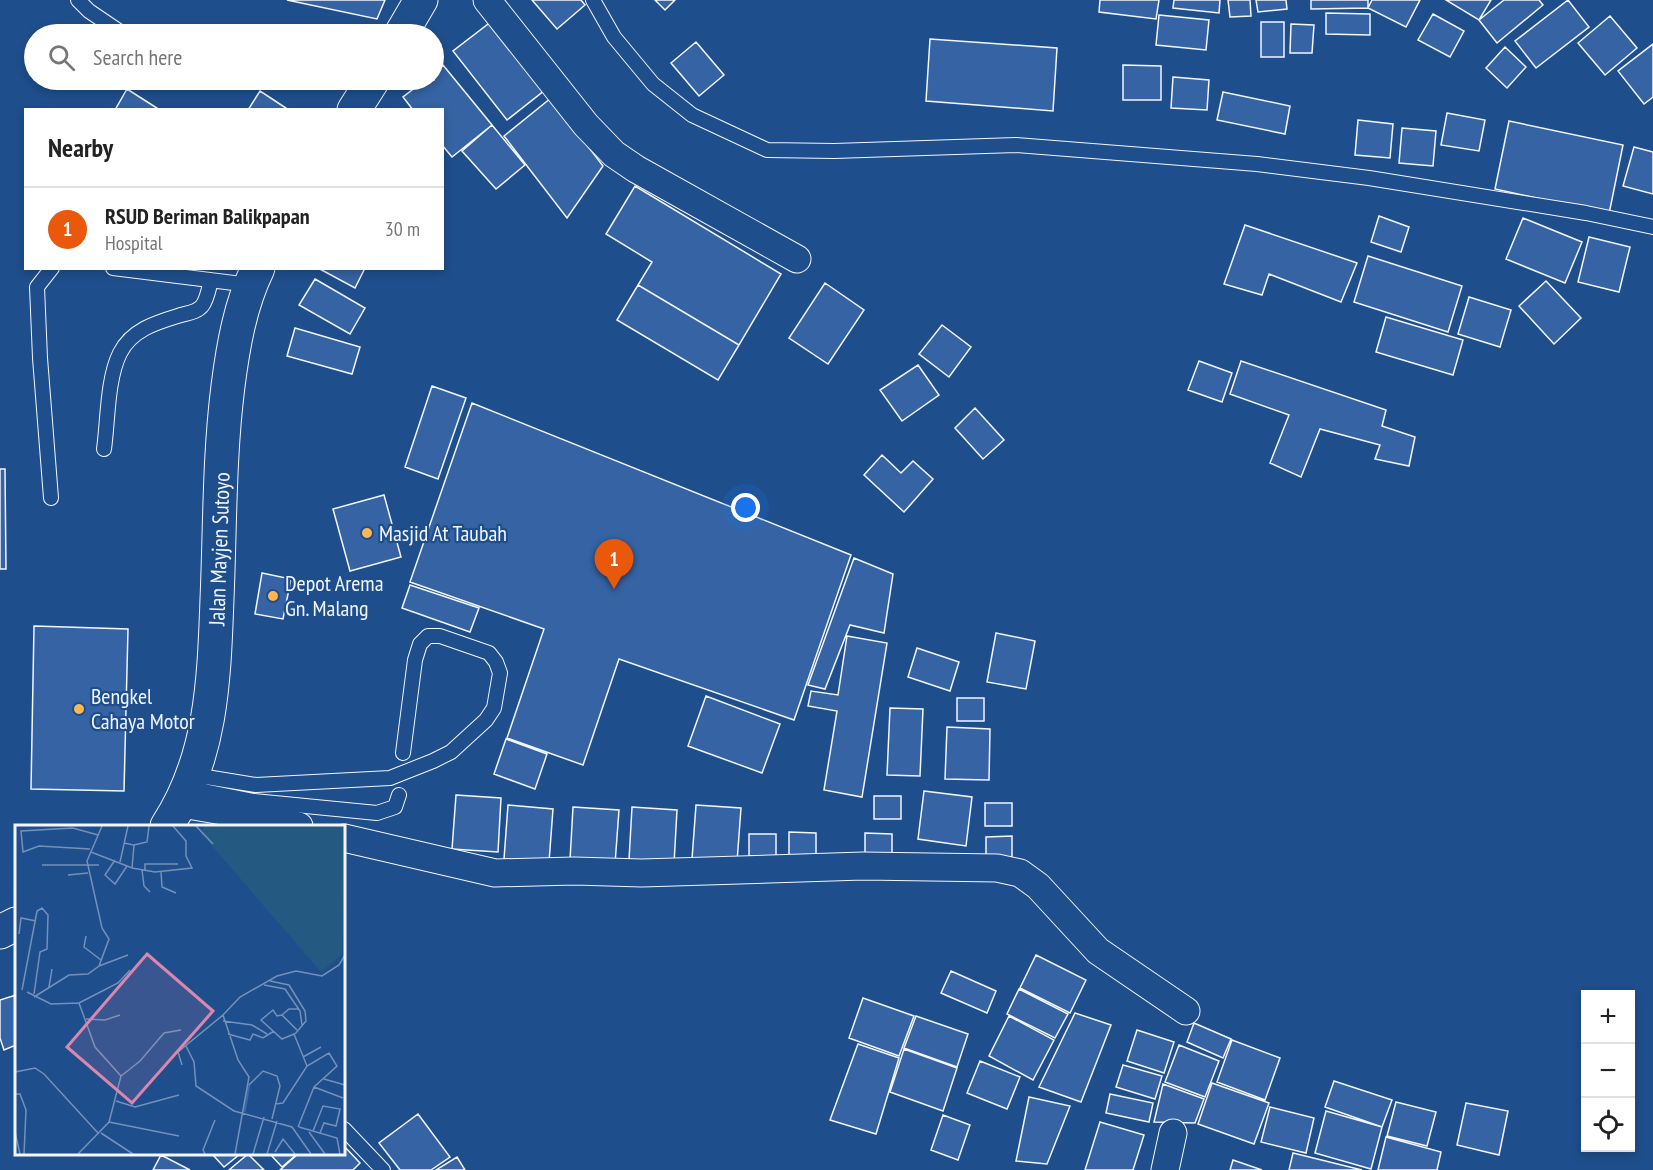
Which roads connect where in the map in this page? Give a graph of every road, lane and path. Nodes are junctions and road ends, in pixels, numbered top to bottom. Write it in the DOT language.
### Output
graph roads {
  1 [pos="78,0"];
  2 [pos="421,0"];
  3 [pos="487,0"];
  4 [pos="593,0"];
  5 [pos="109,24"];
  6 [pos="407,24"];
  7 [pos="367,90"];
  8 [pos="355,108"];
  9 [pos="1653,227"];
  10 [pos="797,259"];
  11 [pos="50,270"];
  12 [pos="129,270"];
  13 [pos="254,277"];
  14 [pos="211,280"];
  15 [pos="104,449"];
  16 [pos="51,498"];
  17 [pos="403,753"];
  18 [pos="399,795"];
  19 [pos="183,798"];
  20 [pos="295,825"];
  21 [pos="345,838"];
  22 [pos="15,924"];
  23 [pos="0,932"];
  24 [pos="1185,1011"];
  25 [pos="345,1129"];
  26 [pos="1173,1132"];
  27 [pos="383,1170"];
  28 [pos="1165,1170"];
  1 -- 5 [label="lane"];
  2 -- 6 [label="main road"];
  3 -- 10 [label="street"];
  4 -- 9 [label="lane"];
  7 -- 8 [label="main road"];
  11 -- 16 [label="lane"];
  12 -- 14 [label="lane"];
  13 -- 14 [label="lane"];
  13 -- 19 [label="main road, Jalan Mayjen Sutoyo"];
  14 -- 15 [label="lane"];
  17 -- 19 [label="lane"];
  18 -- 19 [label="lane"];
  19 -- 20 [label="street"];
  21 -- 24 [label="street"];
  22 -- 23 [label="main road"];
  25 -- 27 [label="lane"];
  26 -- 28 [label="street"];
}
